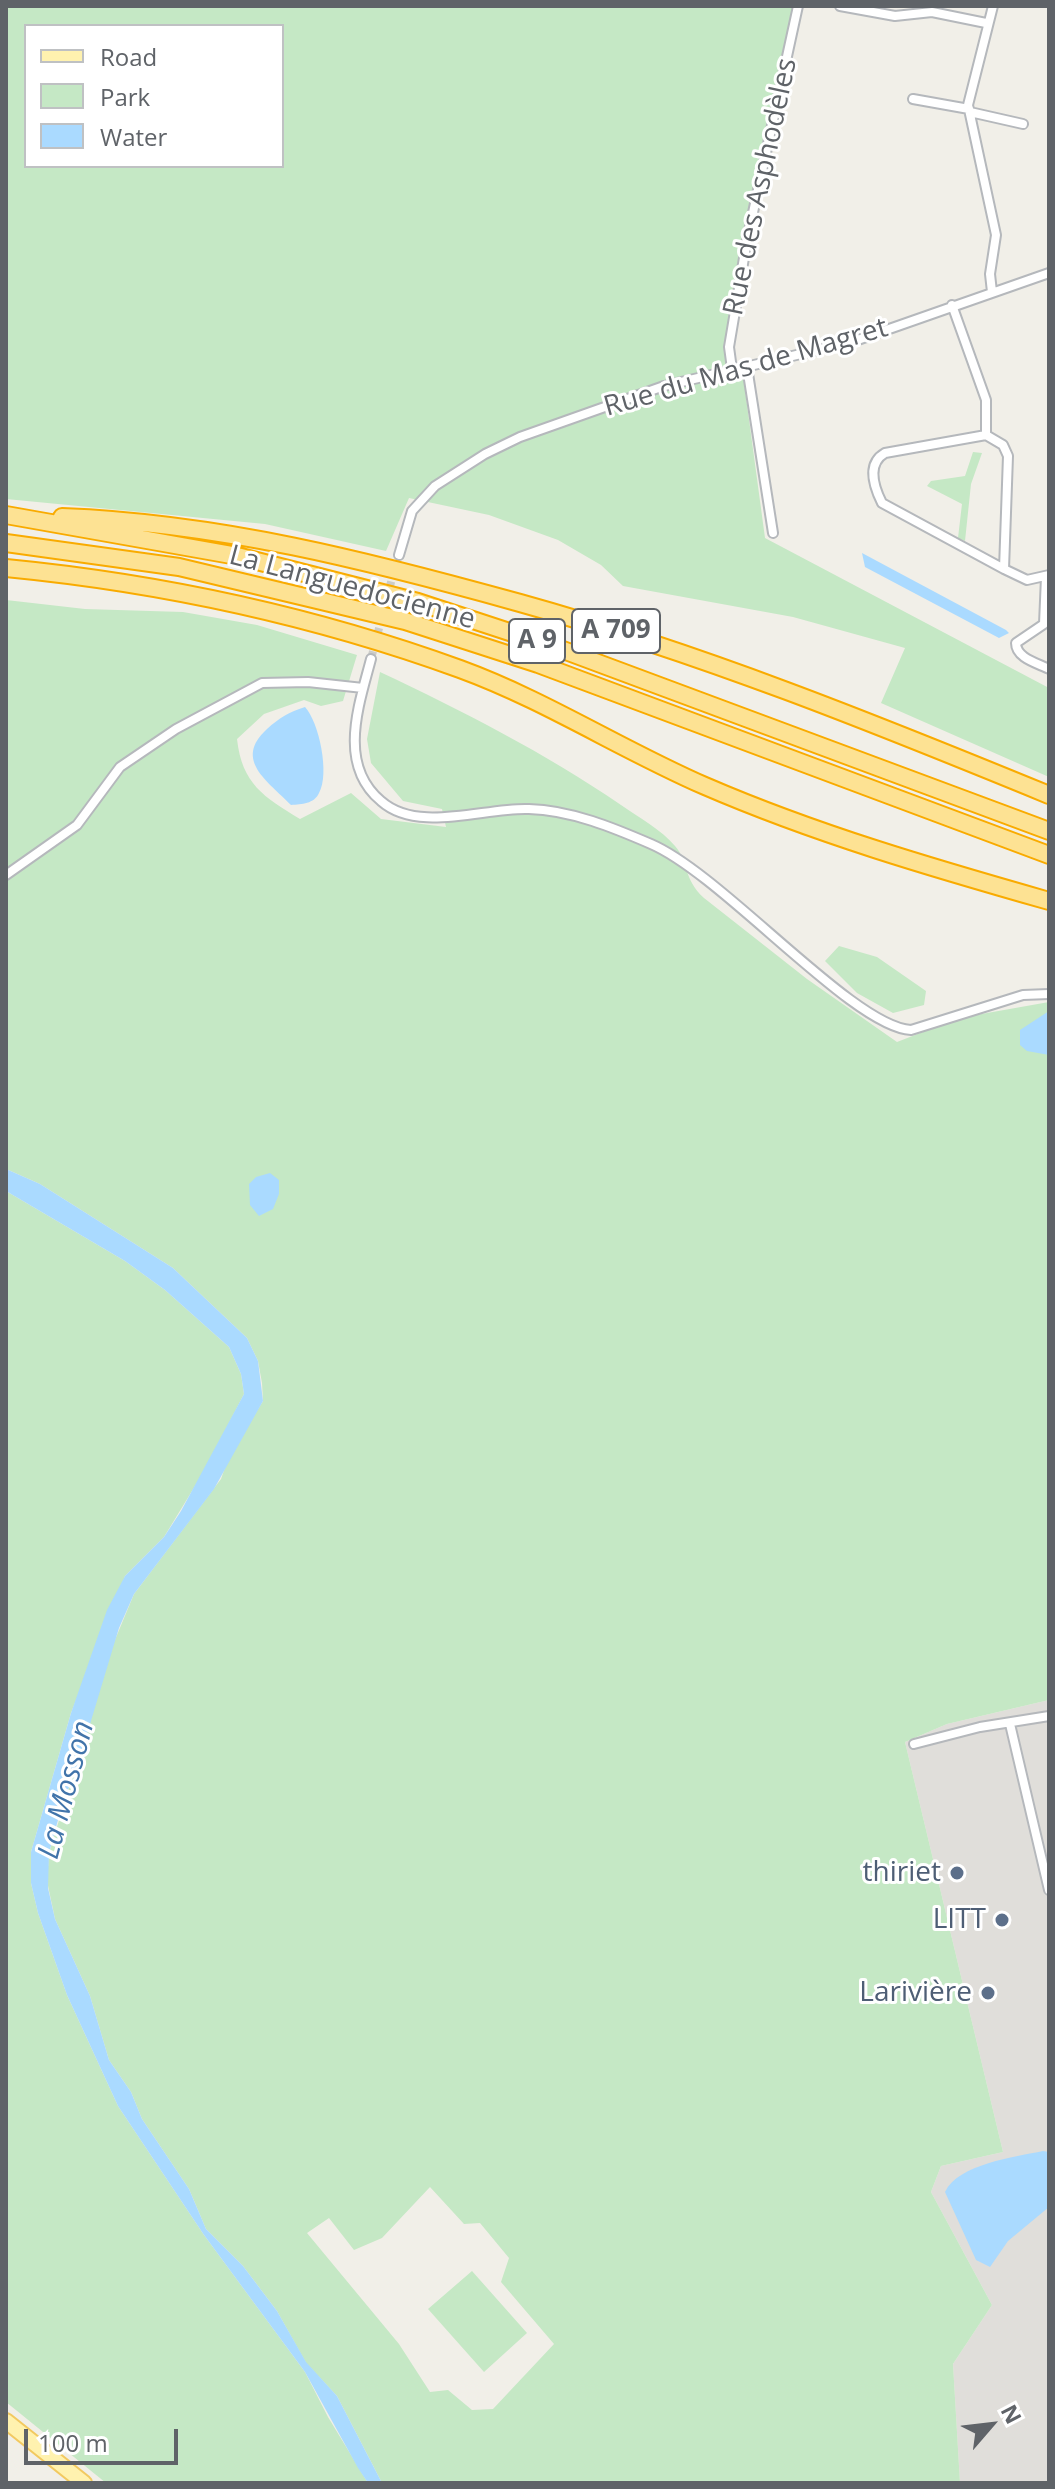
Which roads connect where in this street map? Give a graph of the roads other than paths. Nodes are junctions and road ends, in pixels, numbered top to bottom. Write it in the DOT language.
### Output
graph roads {
  1 [pos="798,6"];
  2 [pos="840,6"];
  3 [pos="993,6"];
  4 [pos="986,23"];
  5 [pos="913,99"];
  6 [pos="969,110"];
  7 [pos="1023,124"];
  8 [pos="1049,273"];
  9 [pos="992,292"];
  10 [pos="952,305"];
  11 [pos="747,367"];
  12 [pos="732,369"];
  13 [pos="986,435"];
  14 [pos="6,514"];
  15 [pos="773,533"];
  16 [pos="6,543"];
  17 [pos="399,555"];
  18 [pos="6,568"];
  19 [pos="1004,569"];
  20 [pos="1047,576"];
  21 [pos="371,659"];
  22 [pos="1049,669"];
  23 [pos="363,688"];
  24 [pos="1049,795"];
  25 [pos="1049,831"];
  26 [pos="1049,855"];
  27 [pos="6,875"];
  28 [pos="1049,901"];
  29 [pos="1049,994"];
  30 [pos="1049,1716"];
  31 [pos="1010,1724"];
  32 [pos="914,1744"];
  33 [pos="1049,1890"];
  34 [pos="6,2421"];
  35 [pos="84,2483"];
  1 -- 12 [label="street, Rue des Asphodèles"];
  2 -- 4 [label="street"];
  3 -- 4 [label="street"];
  4 -- 6 [label="street"];
  5 -- 6 [label="street"];
  6 -- 7 [label="street"];
  6 -- 9 [label="street"];
  8 -- 9 [label="street, Rue du Mas de Magret"];
  9 -- 10 [label="street, Rue du Mas de Magret"];
  10 -- 11 [label="street, Rue du Mas de Magret"];
  10 -- 13 [label="street"];
  11 -- 12 [label="street, Rue du Mas de Magret"];
  11 -- 15 [label="street"];
  12 -- 17 [label="street, Rue du Mas de Magret"];
  13 -- 19 [label="street"];
  13 -- 19 [label="street"];
  14 -- 24 [label="highway, A 709"];
  14 -- 25 [label="highway, La Languedocienne / A 9"];
  16 -- 26 [label="highway, La Languedocienne / A 9"];
  18 -- 28 [label="highway"];
  19 -- 20 [label="street"];
  20 -- 22 [label="street"];
  21 -- 23 [label="street"];
  23 -- 27 [label="street"];
  23 -- 29 [label="street"];
  30 -- 31 [label="street"];
  31 -- 32 [label="street"];
  31 -- 33 [label="street"];
  34 -- 35 [label="main road"];
}
